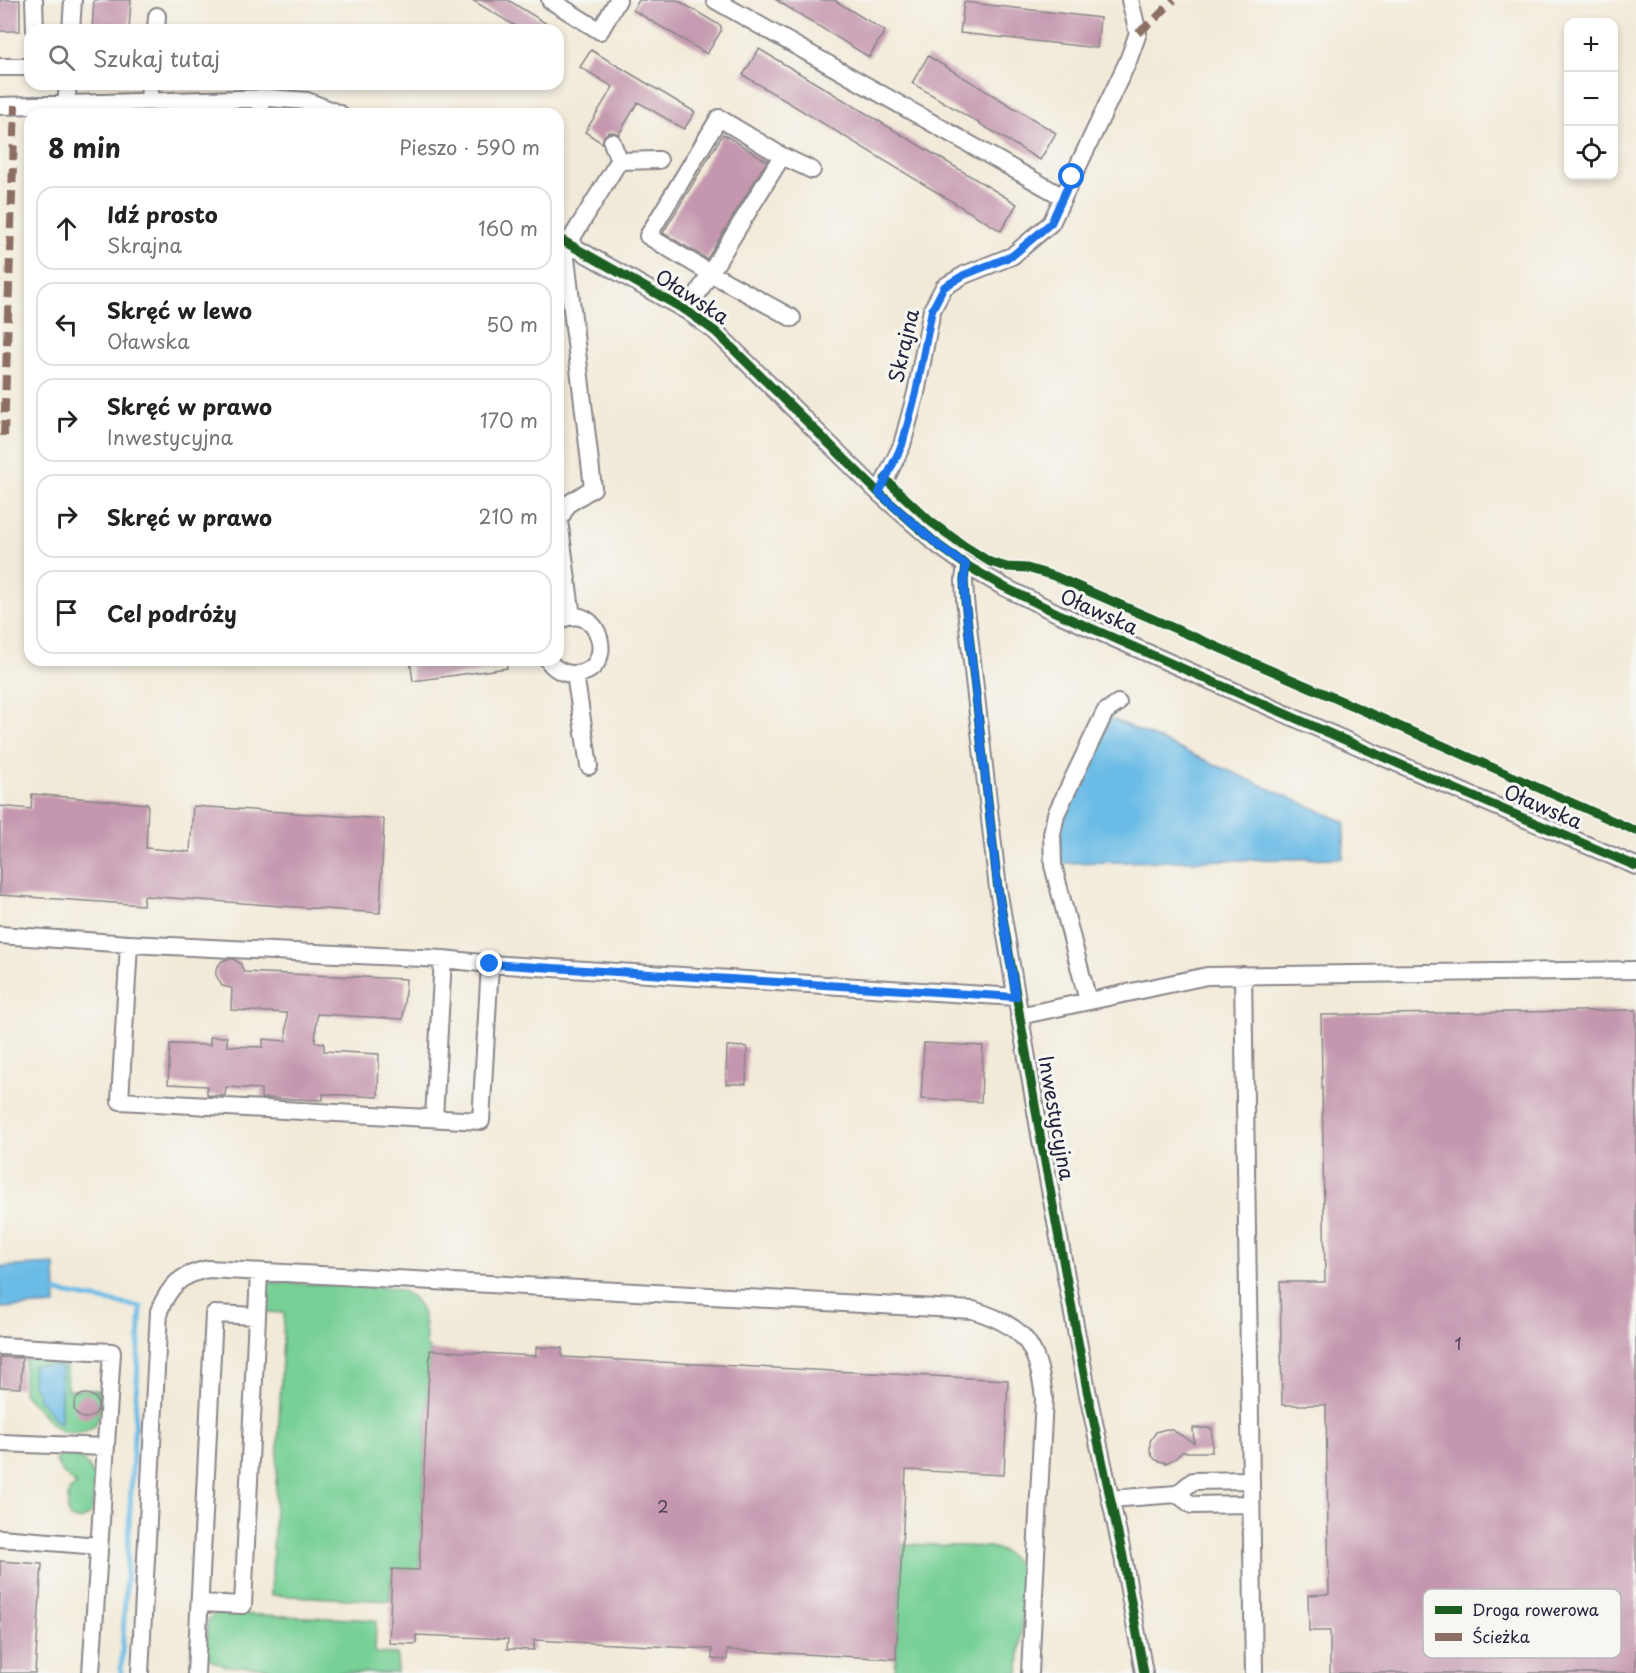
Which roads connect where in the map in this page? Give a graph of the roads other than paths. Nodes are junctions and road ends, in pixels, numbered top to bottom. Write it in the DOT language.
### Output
graph roads {
  1 [pos="34,0"];
  2 [pos="73,0"];
  3 [pos="550,0"];
  4 [pos="618,0"];
  5 [pos="715,0"];
  6 [pos="1130,0"];
  7 [pos="35,24"];
  8 [pos="71,24"];
  9 [pos="0,67"];
  10 [pos="24,67"];
  11 [pos="66,90"];
  12 [pos="150,90"];
  13 [pos="149,102"];
  14 [pos="0,106"];
  15 [pos="261,106"];
  16 [pos="62,108"];
  17 [pos="325,108"];
  18 [pos="612,142"];
  19 [pos="782,156"];
  20 [pos="619,160"];
  21 [pos="659,160"];
  22 [pos="812,170"];
  23 [pos="1063,197"];
  24 [pos="564,240"];
  25 [pos="564,242"];
  26 [pos="564,249"];
  27 [pos="710,273"];
  28 [pos="687,311"];
  29 [pos="792,318"];
  30 [pos="879,493"];
  31 [pos="564,502"];
  32 [pos="966,565"];
  33 [pos="564,602"];
  34 [pos="565,619"];
  35 [pos="554,666"];
  36 [pos="575,674"];
  37 [pos="1118,703"];
  38 [pos="590,766"];
  39 [pos="1636,866"];
  40 [pos="0,935"];
  41 [pos="129,944"];
  42 [pos="443,959"];
  43 [pos="490,964"];
  44 [pos="1636,970"];
  45 [pos="1243,975"];
  46 [pos="1016,997"];
  47 [pos="1088,1001"];
  48 [pos="1019,1016"];
  49 [pos="434,1118"];
  50 [pos="259,1272"];
  51 [pos="257,1316"];
  52 [pos="0,1346"];
  53 [pos="0,1443"];
  54 [pos="106,1447"];
  55 [pos="1251,1480"];
  56 [pos="1177,1494"];
  57 [pos="1110,1499"];
  58 [pos="1251,1504"];
  59 [pos="0,1538"];
  60 [pos="99,1546"];
  61 [pos="200,1603"];
  62 [pos="91,1673"];
  63 [pos="140,1673"];
  64 [pos="196,1673"];
  65 [pos="1030,1673"];
  66 [pos="1144,1673"];
  67 [pos="1254,1673"];
  1 -- 7 [label="street"];
  2 -- 8 [label="street"];
  3 -- 4 [label="street"];
  5 -- 23 [label="street"];
  6 -- 23 [label="street, Skrajna"];
  9 -- 10 [label="street"];
  11 -- 16 [label="street"];
  12 -- 13 [label="street"];
  13 -- 15 [label="street"];
  13 -- 16 [label="street"];
  14 -- 16 [label="street"];
  15 -- 17 [label="street"];
  18 -- 20 [label="street"];
  19 -- 22 [label="street"];
  19 -- 27 [label="street"];
  19 -- 27 [label="street"];
  20 -- 21 [label="street"];
  20 -- 24 [label="street"];
  23 -- 30 [label="street, Skrajna"];
  25 -- 28 [label="street, Oławska"];
  26 -- 31 [label="street"];
  27 -- 28 [label="street"];
  27 -- 29 [label="street"];
  28 -- 30 [label="street, Oławska"];
  30 -- 32 [label="street, Oławska"];
  32 -- 39 [label="street, Oławska"];
  32 -- 46 [label="street, Inwestycyjna"];
  33 -- 34 [label="street"];
  34 -- 36 [label="street"];
  35 -- 36 [label="street"];
  36 -- 38 [label="street"];
  37 -- 47 [label="street"];
  40 -- 41 [label="street"];
  41 -- 42 [label="street"];
  41 -- 49 [label="street"];
  42 -- 43 [label="street"];
  42 -- 49 [label="street"];
  43 -- 46 [label="street"];
  43 -- 49 [label="street"];
  44 -- 45 [label="street"];
  45 -- 47 [label="street"];
  45 -- 55 [label="street"];
  46 -- 48 [label="street, Inwestycyjna"];
  47 -- 48 [label="street"];
  48 -- 57 [label="street, Inwestycyjna"];
  50 -- 51 [label="street"];
  50 -- 63 [label="street"];
  50 -- 65 [label="street"];
  51 -- 61 [label="street"];
  51 -- 61 [label="street"];
  52 -- 54 [label="street"];
  53 -- 54 [label="street"];
  54 -- 60 [label="street"];
  55 -- 56 [label="street"];
  55 -- 58 [label="street"];
  56 -- 57 [label="street"];
  56 -- 58 [label="street"];
  57 -- 66 [label="street, Inwestycyjna"];
  58 -- 67 [label="street"];
  59 -- 60 [label="street"];
  60 -- 62 [label="street"];
  61 -- 64 [label="street"];
}
